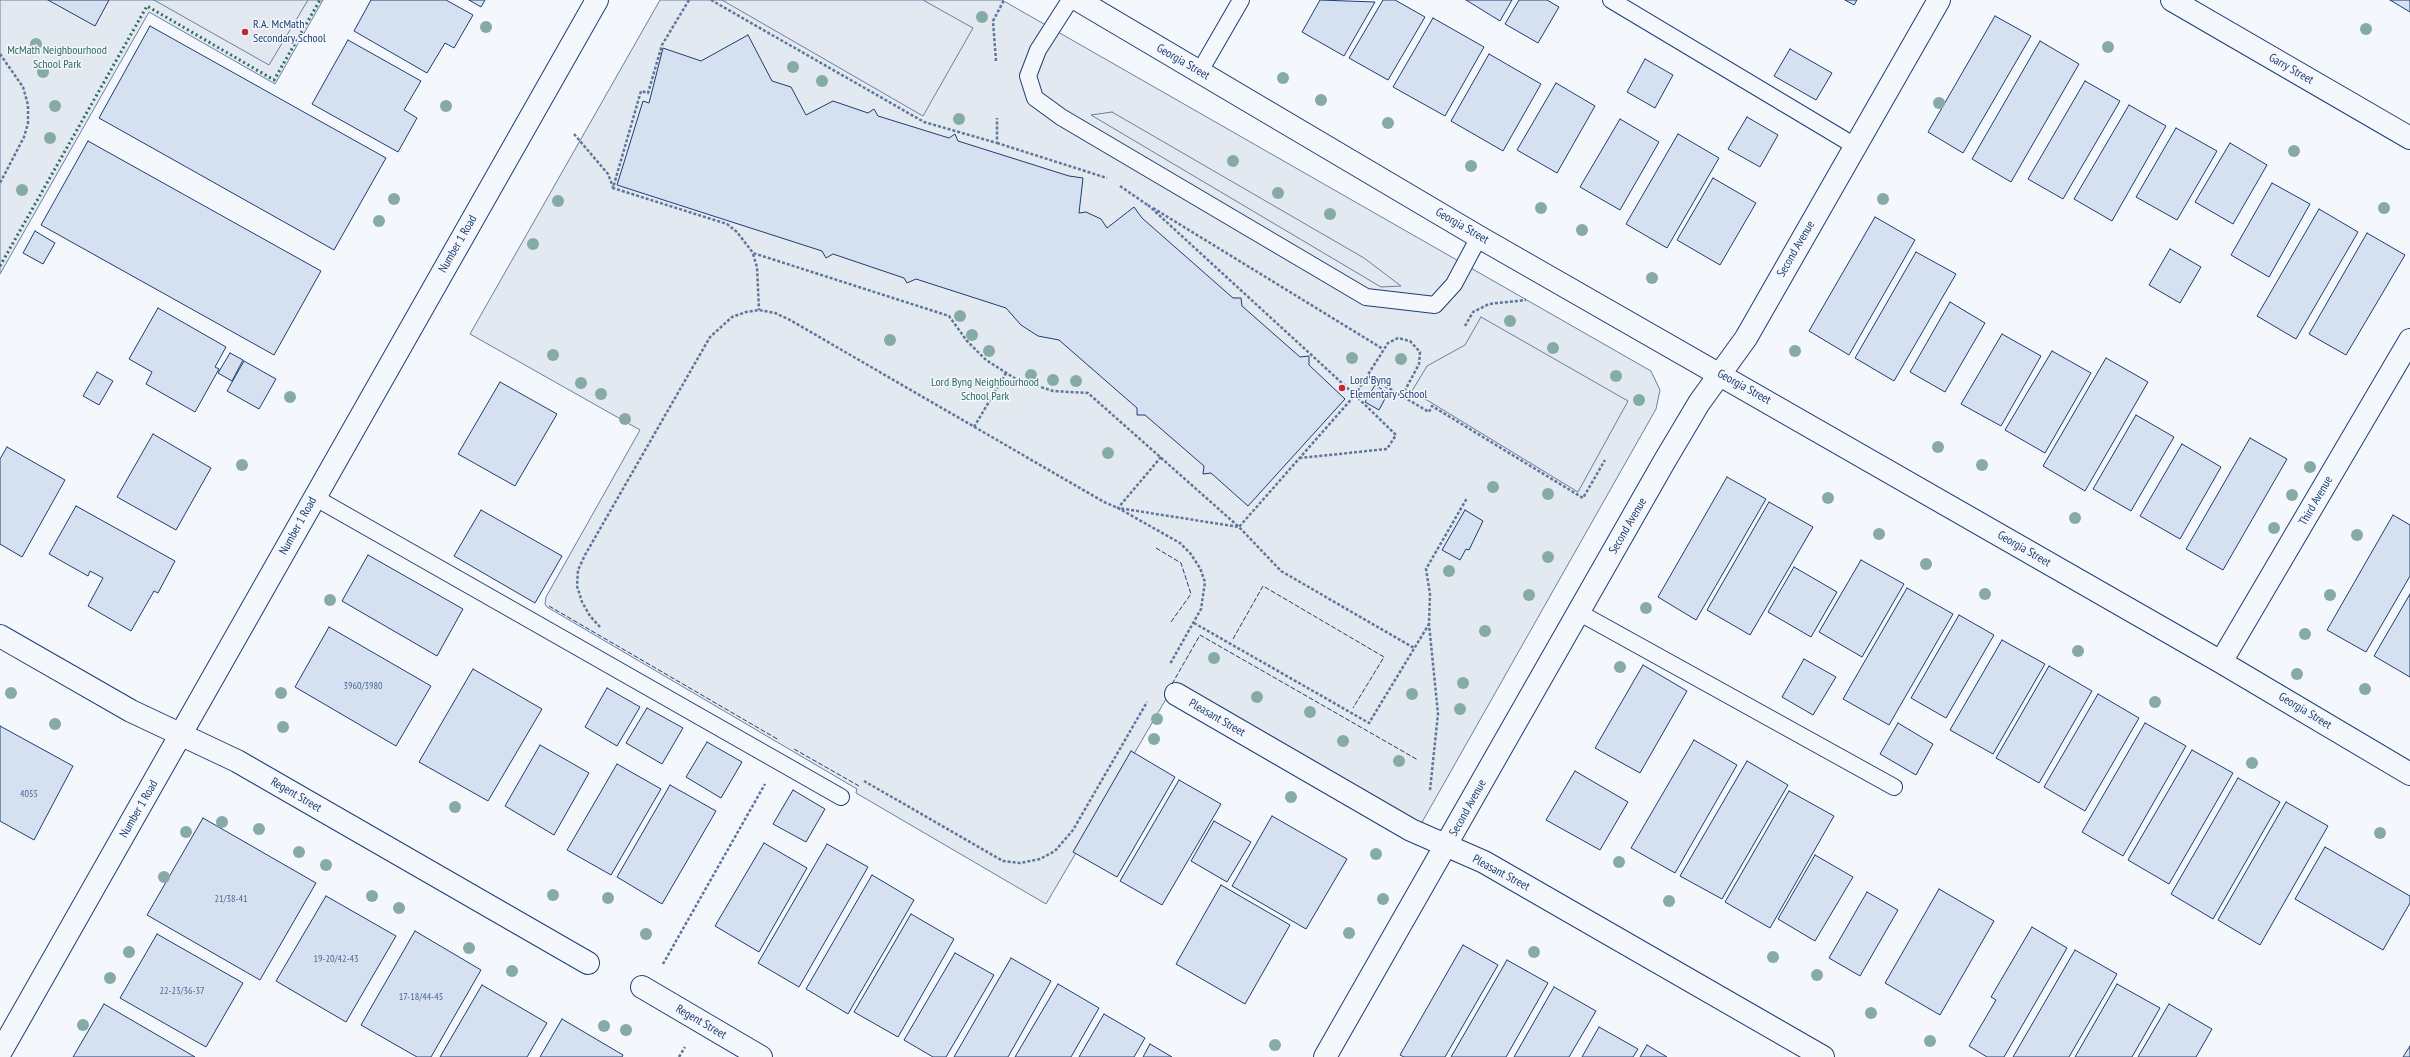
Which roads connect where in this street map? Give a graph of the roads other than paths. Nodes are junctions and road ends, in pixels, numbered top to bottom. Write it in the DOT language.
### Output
graph roads {
  1 [pos="597,0"];
  2 [pos="1070,0"];
  3 [pos="1078,0"];
  4 [pos="1241,0"];
  5 [pos="1611,0"];
  6 [pos="1939,0"];
  7 [pos="2172,0"];
  8 [pos="1200,71"];
  9 [pos="2410,138"];
  10 [pos="1855,146"];
  11 [pos="1479,236"];
  12 [pos="2410,340"];
  13 [pos="1719,374"];
  14 [pos="314,497"];
  15 [pos="1578,612"];
  16 [pos="0,636"];
  17 [pos="2221,662"];
  18 [pos="1176,694"];
  19 [pos="181,734"];
  20 [pos="2410,774"];
  21 [pos="1894,787"];
  22 [pos="841,796"];
  23 [pos="1446,846"];
  24 [pos="588,963"];
  25 [pos="645,989"];
  26 [pos="0,1053"];
  27 [pos="761,1057"];
  28 [pos="1325,1057"];
  29 [pos="1823,1057"];
  1 -- 14 [label="street, Number 1 Road"];
  2 -- 11 [label="lane"];
  3 -- 8 [label="street, Georgia Street"];
  4 -- 8 [label="lane"];
  5 -- 10 [label="lane"];
  6 -- 10 [label="street, Second Avenue"];
  7 -- 9 [label="street, Garry Street"];
  8 -- 11 [label="street, Georgia Street"];
  10 -- 13 [label="street, Second Avenue"];
  11 -- 13 [label="street, Georgia Street"];
  12 -- 17 [label="street, Third Avenue"];
  13 -- 15 [label="street, Second Avenue"];
  13 -- 17 [label="street, Georgia Street"];
  14 -- 19 [label="street, Number 1 Road"];
  14 -- 22 [label="lane"];
  15 -- 21 [label="lane"];
  15 -- 23 [label="street, Second Avenue"];
  16 -- 19 [label="street, Regent Street"];
  17 -- 20 [label="street, Georgia Street"];
  18 -- 23 [label="street, Pleasant Street"];
  19 -- 24 [label="street, Regent Street"];
  19 -- 26 [label="street, Number 1 Road"];
  23 -- 28 [label="street, Second Avenue"];
  23 -- 29 [label="street, Pleasant Street"];
  25 -- 27 [label="street, Regent Street"];
}
